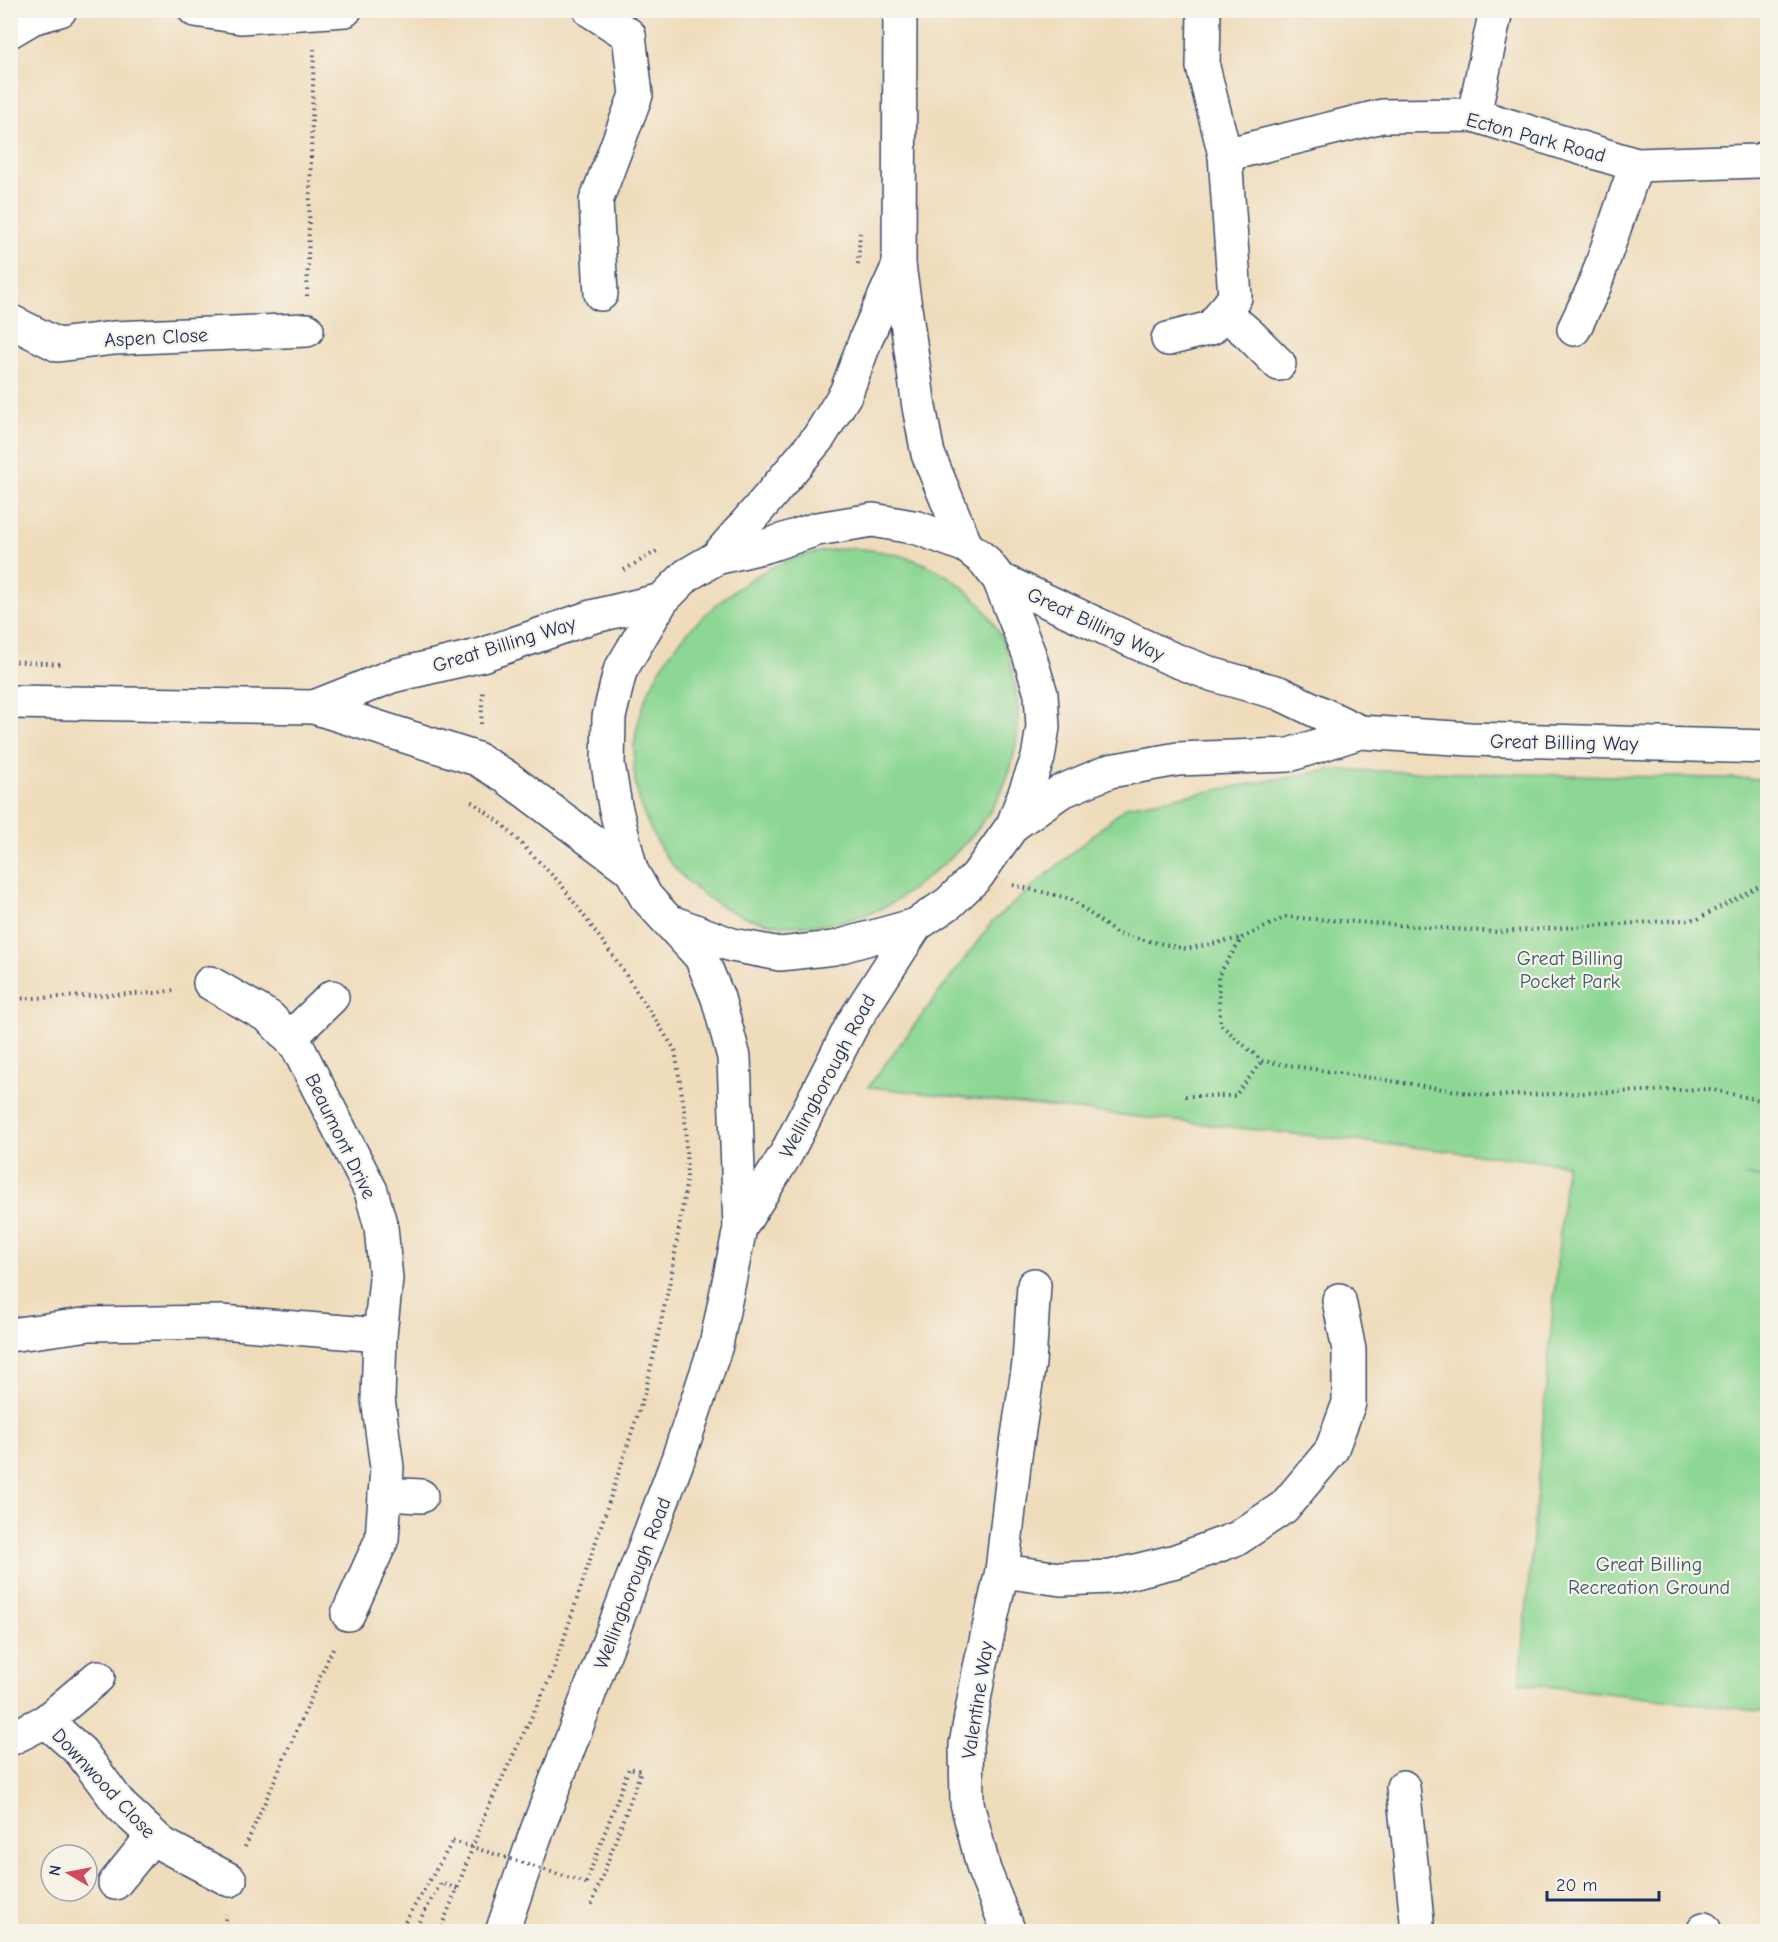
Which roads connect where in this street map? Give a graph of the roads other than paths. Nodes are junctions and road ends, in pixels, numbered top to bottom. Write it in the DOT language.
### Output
graph roads {
  1 [pos="60,10"];
  2 [pos="195,10"];
  3 [pos="590,10"];
  4 [pos="900,10"];
  5 [pos="1204,10"];
  6 [pos="1496,10"];
  7 [pos="330,11"];
  8 [pos="10,31"];
  9 [pos="1474,115"];
  10 [pos="1225,155"];
  11 [pos="1767,157"];
  12 [pos="1636,165"];
  13 [pos="899,265"];
  14 [pos="601,294"];
  15 [pos="1223,312"];
  16 [pos="10,321"];
  17 [pos="1574,329"];
  18 [pos="307,330"];
  19 [pos="1168,339"];
  20 [pos="1279,364"];
  21 [pos="966,546"];
  22 [pos="716,558"];
  23 [pos="999,579"];
  24 [pos="662,600"];
  25 [pos="10,702"];
  26 [pos="314,707"];
  27 [pos="1360,732"];
  28 [pos="1767,747"];
  29 [pos="1013,825"];
  30 [pos="631,870"];
  31 [pos="667,920"];
  32 [pos="916,925"];
  33 [pos="210,983"];
  34 [pos="332,997"];
  35 [pos="290,1038"];
  36 [pos="740,1228"];
  37 [pos="1034,1285"];
  38 [pos="1339,1300"];
  39 [pos="10,1335"];
  40 [pos="380,1335"];
  41 [pos="385,1494"];
  42 [pos="421,1496"];
  43 [pos="1002,1571"];
  44 [pos="348,1614"];
  45 [pos="98,1677"];
  46 [pos="46,1721"];
  47 [pos="10,1739"];
  48 [pos="1403,1787"];
  49 [pos="153,1836"];
  50 [pos="230,1880"];
  51 [pos="115,1883"];
  52 [pos="502,1932"];
  53 [pos="1009,1932"];
  54 [pos="1416,1932"];
  1 -- 8 [label="main road"];
  2 -- 7 [label="main road"];
  3 -- 14 [label="main road"];
  4 -- 13 [label="main road"];
  5 -- 10 [label="main road"];
  6 -- 9 [label="main road"];
  9 -- 10 [label="main road, Ecton Park Road"];
  9 -- 12 [label="main road, Ecton Park Road"];
  10 -- 15 [label="main road"];
  11 -- 12 [label="main road, Ecton Park Road"];
  12 -- 17 [label="main road"];
  13 -- 21 [label="main road"];
  13 -- 22 [label="main road"];
  15 -- 19 [label="main road"];
  15 -- 20 [label="main road"];
  16 -- 18 [label="main road, Aspen Close"];
  21 -- 22 [label="main road"];
  21 -- 23 [label="main road"];
  22 -- 24 [label="main road"];
  23 -- 27 [label="main road, Great Billing Way"];
  23 -- 29 [label="main road"];
  24 -- 26 [label="main road, Great Billing Way"];
  24 -- 30 [label="main road"];
  25 -- 26 [label="main road, Great Billing Way"];
  26 -- 30 [label="main road, Great Billing Way"];
  27 -- 28 [label="main road, Great Billing Way"];
  27 -- 29 [label="main road, Great Billing Way"];
  29 -- 32 [label="main road"];
  30 -- 31 [label="main road, Wellingborough Road"];
  31 -- 32 [label="main road"];
  31 -- 36 [label="main road, Wellingborough Road"];
  32 -- 36 [label="main road, Wellingborough Road"];
  33 -- 35 [label="main road, Beaumont Drive"];
  34 -- 35 [label="main road"];
  35 -- 40 [label="main road, Beaumont Drive"];
  36 -- 52 [label="main road, Wellingborough Road"];
  37 -- 43 [label="main road, Valentine Way"];
  38 -- 43 [label="main road"];
  39 -- 40 [label="main road"];
  40 -- 41 [label="main road, Beaumont Drive"];
  41 -- 42 [label="main road"];
  41 -- 44 [label="main road, Beaumont Drive"];
  43 -- 53 [label="main road, Valentine Way"];
  45 -- 46 [label="main road"];
  46 -- 47 [label="main road, Downwood Close"];
  46 -- 49 [label="main road, Downwood Close"];
  48 -- 54 [label="main road"];
  49 -- 50 [label="main road, Downwood Close"];
  49 -- 51 [label="main road"];
}
